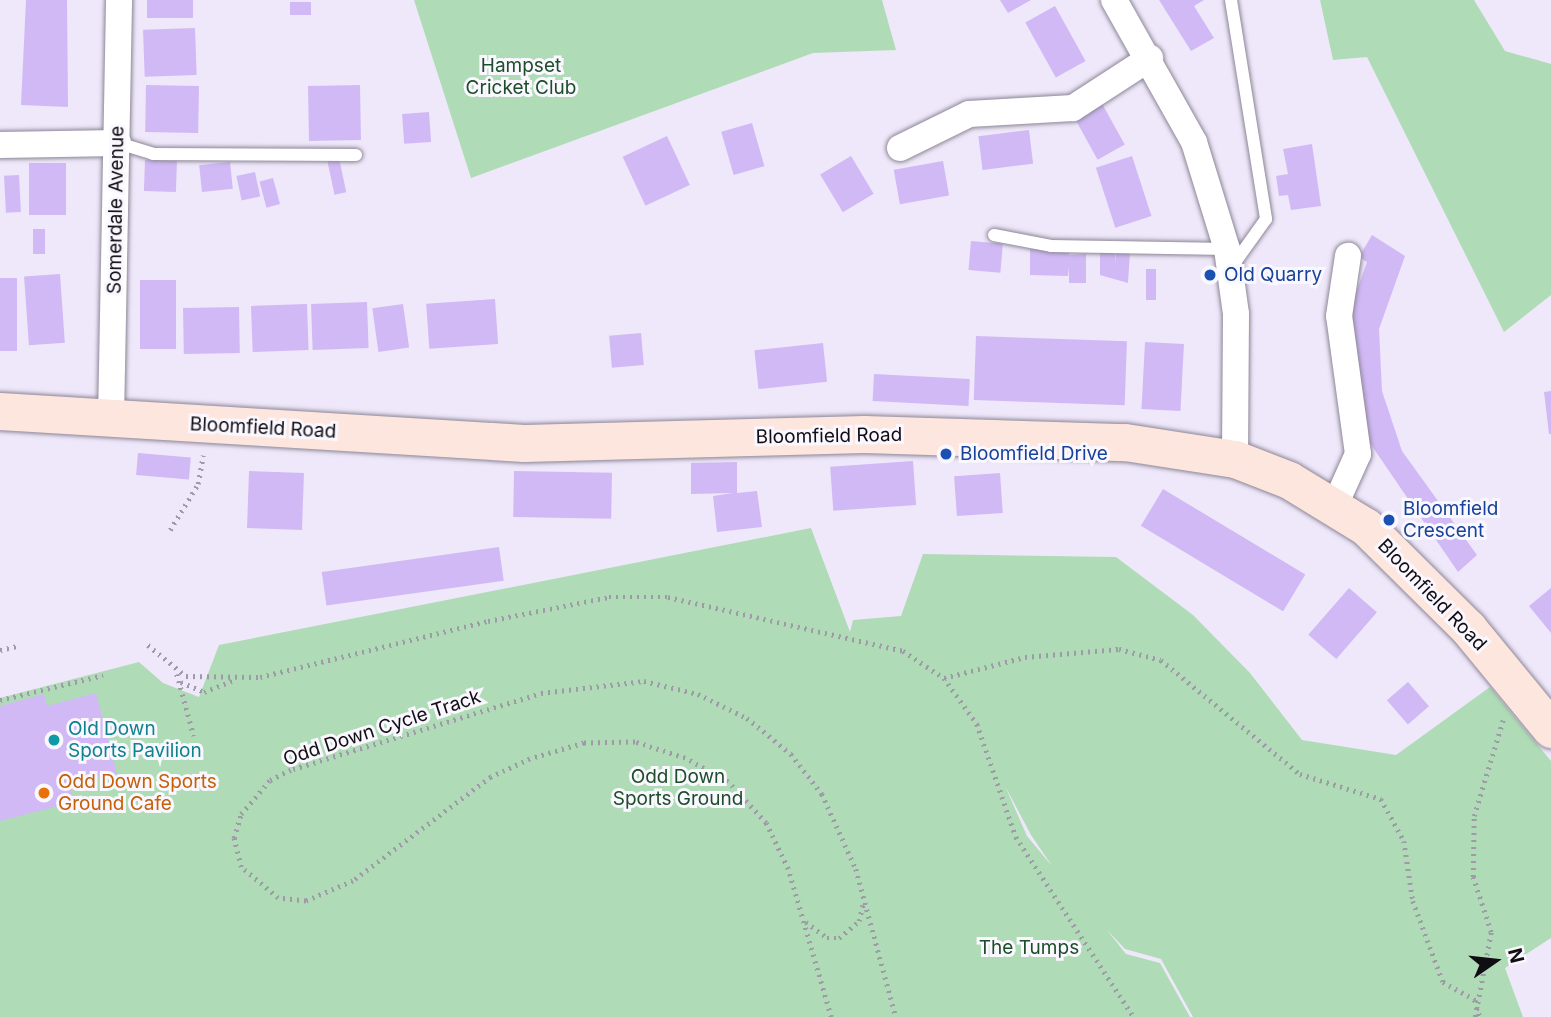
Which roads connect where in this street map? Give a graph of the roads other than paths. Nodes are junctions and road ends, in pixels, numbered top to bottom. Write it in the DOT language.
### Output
graph roads {
  1 [pos="119,0"];
  2 [pos="1114,0"];
  3 [pos="1231,0"];
  4 [pos="1150,58"];
  5 [pos="118,143"];
  6 [pos="0,145"];
  7 [pos="900,148"];
  8 [pos="356,155"];
  9 [pos="994,235"];
  10 [pos="1348,256"];
  11 [pos="1229,258"];
  12 [pos="0,411"];
  13 [pos="111,420"];
  14 [pos="1235,459"];
  15 [pos="1335,505"];
  16 [pos="1551,729"];
  1 -- 5 [label="street, Somerdale Avenue"];
  2 -- 4 [label="street"];
  3 -- 11 [label="lane"];
  4 -- 7 [label="street"];
  4 -- 11 [label="street"];
  5 -- 6 [label="street"];
  5 -- 8 [label="lane"];
  5 -- 13 [label="street, Somerdale Avenue"];
  9 -- 11 [label="lane"];
  10 -- 15 [label="street"];
  11 -- 14 [label="street"];
  12 -- 13 [label="street, Bloomfield Road"];
  13 -- 14 [label="street, Bloomfield Road"];
  14 -- 15 [label="street, Bloomfield Road"];
  15 -- 16 [label="street, Bloomfield Road"];
}
